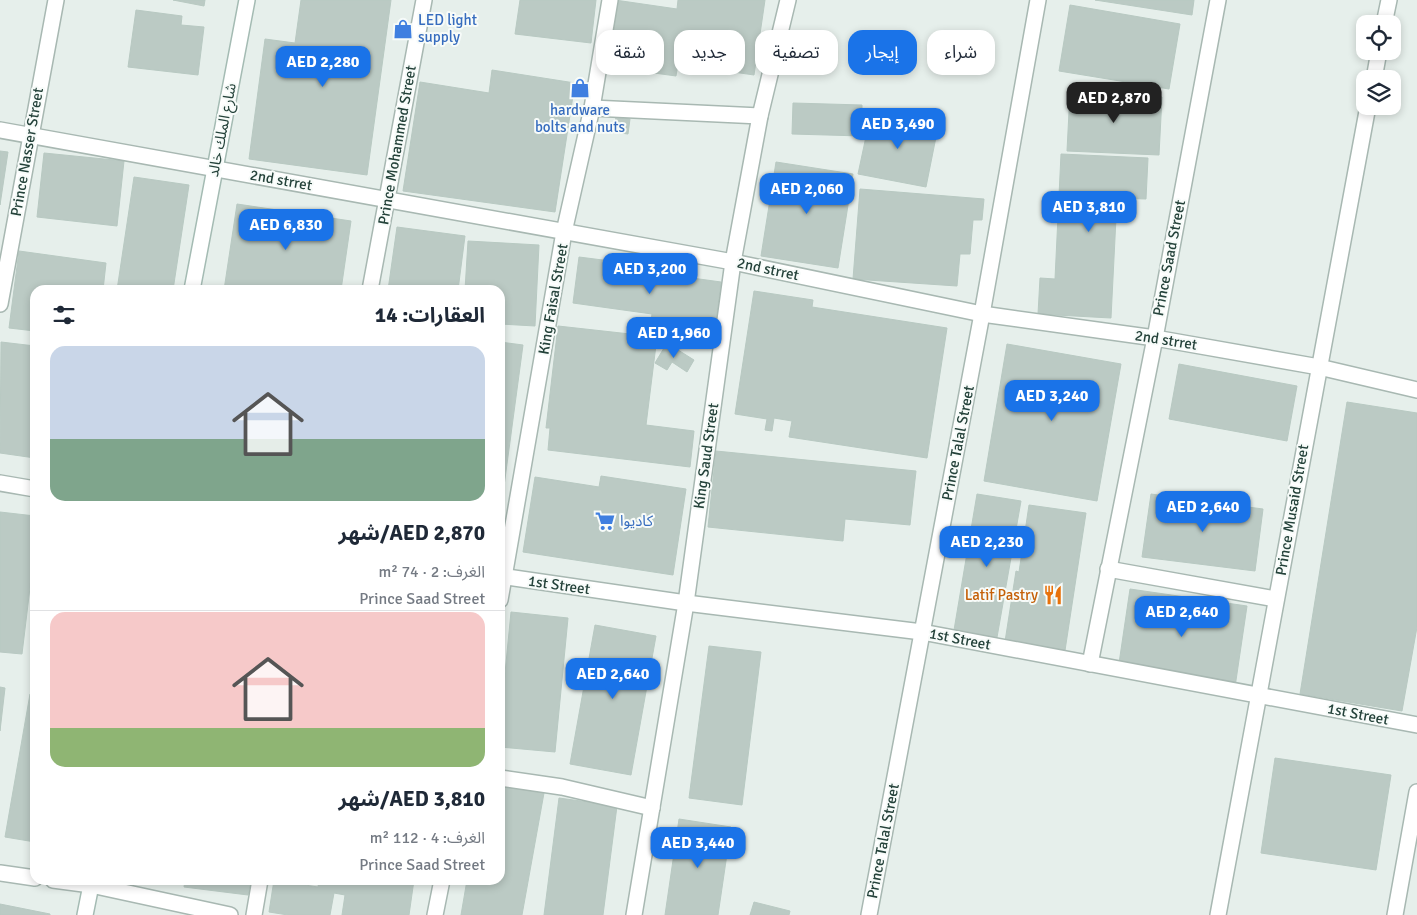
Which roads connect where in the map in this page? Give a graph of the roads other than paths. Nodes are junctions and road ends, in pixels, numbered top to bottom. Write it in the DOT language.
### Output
graph roads {
  1 [pos="56,0"];
  2 [pos="247,0"];
  3 [pos="424,0"];
  4 [pos="610,0"];
  5 [pos="788,0"];
  6 [pos="1038,0"];
  7 [pos="1218,0"];
  8 [pos="1389,0"];
  9 [pos="1386,15"];
  10 [pos="592,108"];
  11 [pos="1366,115"];
  12 [pos="760,116"];
  13 [pos="0,130"];
  14 [pos="30,135"];
  15 [pos="215,168"];
  16 [pos="387,199"];
  17 [pos="564,232"];
  18 [pos="733,262"];
  19 [pos="193,285"];
  20 [pos="371,285"];
  21 [pos="0,304"];
  22 [pos="982,314"];
  23 [pos="1155,338"];
  24 [pos="1318,367"];
  25 [pos="1417,390"];
  26 [pos="0,483"];
  27 [pos="30,489"];
  28 [pos="505,565"];
  29 [pos="1108,570"];
  30 [pos="505,576"];
  31 [pos="1276,599"];
  32 [pos="686,603"];
  33 [pos="922,632"];
  34 [pos="1090,664"];
  35 [pos="1258,696"];
  36 [pos="1417,725"];
  37 [pos="505,779"];
  38 [pos="1417,792"];
  39 [pos="652,808"];
  40 [pos="0,873"];
  41 [pos="30,877"];
  42 [pos="90,885"];
  43 [pos="104,885"];
  44 [pos="259,885"];
  45 [pos="441,885"];
  46 [pos="85,915"];
  47 [pos="230,915"];
  48 [pos="254,915"];
  49 [pos="435,915"];
  50 [pos="634,915"];
  51 [pos="870,915"];
  52 [pos="1218,915"];
  53 [pos="1395,915"];
  1 -- 14 [label="street, Prince Nasser Street"];
  2 -- 15 [label="street, شارع الملك خالد"];
  3 -- 16 [label="street, Prince Mohammed Street"];
  4 -- 10 [label="street, King Faisal Street"];
  5 -- 12 [label="street, King Saud Street"];
  6 -- 22 [label="street, Prince Talal Street"];
  7 -- 23 [label="street, Prince Saad Street"];
  8 -- 9 [label="street"];
  10 -- 12 [label="street"];
  10 -- 17 [label="street, King Faisal Street"];
  11 -- 24 [label="street, Prince Musaid Street"];
  12 -- 18 [label="street, King Saud Street"];
  13 -- 14 [label="street, 2nd strret"];
  14 -- 15 [label="street, 2nd strret"];
  14 -- 21 [label="street, Prince Nasser Street"];
  15 -- 16 [label="street, 2nd strret"];
  15 -- 19 [label="street, شارع الملك خالد"];
  16 -- 17 [label="street, 2nd strret"];
  16 -- 20 [label="street, Prince Mohammed Street"];
  17 -- 18 [label="street, 2nd strret"];
  17 -- 28 [label="street, King Faisal Street"];
  18 -- 22 [label="street, 2nd strret"];
  18 -- 32 [label="street, King Saud Street"];
  22 -- 23 [label="street, 2nd strret"];
  22 -- 33 [label="street, Prince Talal Street"];
  23 -- 24 [label="street, 2nd strret"];
  23 -- 29 [label="street, Prince Saad Street"];
  24 -- 25 [label="street, 2nd strret"];
  24 -- 31 [label="street, Prince Musaid Street"];
  26 -- 27 [label="street"];
  29 -- 31 [label="street"];
  29 -- 34 [label="street, Prince Saad Street"];
  30 -- 32 [label="street, 1st Street"];
  31 -- 35 [label="street, Prince Musaid Street"];
  32 -- 33 [label="street, 1st Street"];
  32 -- 39 [label="street, King Saud Street"];
  33 -- 34 [label="street, 1st Street"];
  33 -- 51 [label="street, Prince Talal Street"];
  34 -- 35 [label="street, 1st Street"];
  35 -- 36 [label="street, 1st Street"];
  35 -- 52 [label="street, Prince Musaid Street"];
  37 -- 39 [label="street"];
  38 -- 53 [label="street"];
  39 -- 50 [label="street, King Saud Street"];
  40 -- 41 [label="street"];
  42 -- 46 [label="street"];
  43 -- 47 [label="street"];
  44 -- 48 [label="street"];
  45 -- 49 [label="street"];
}
